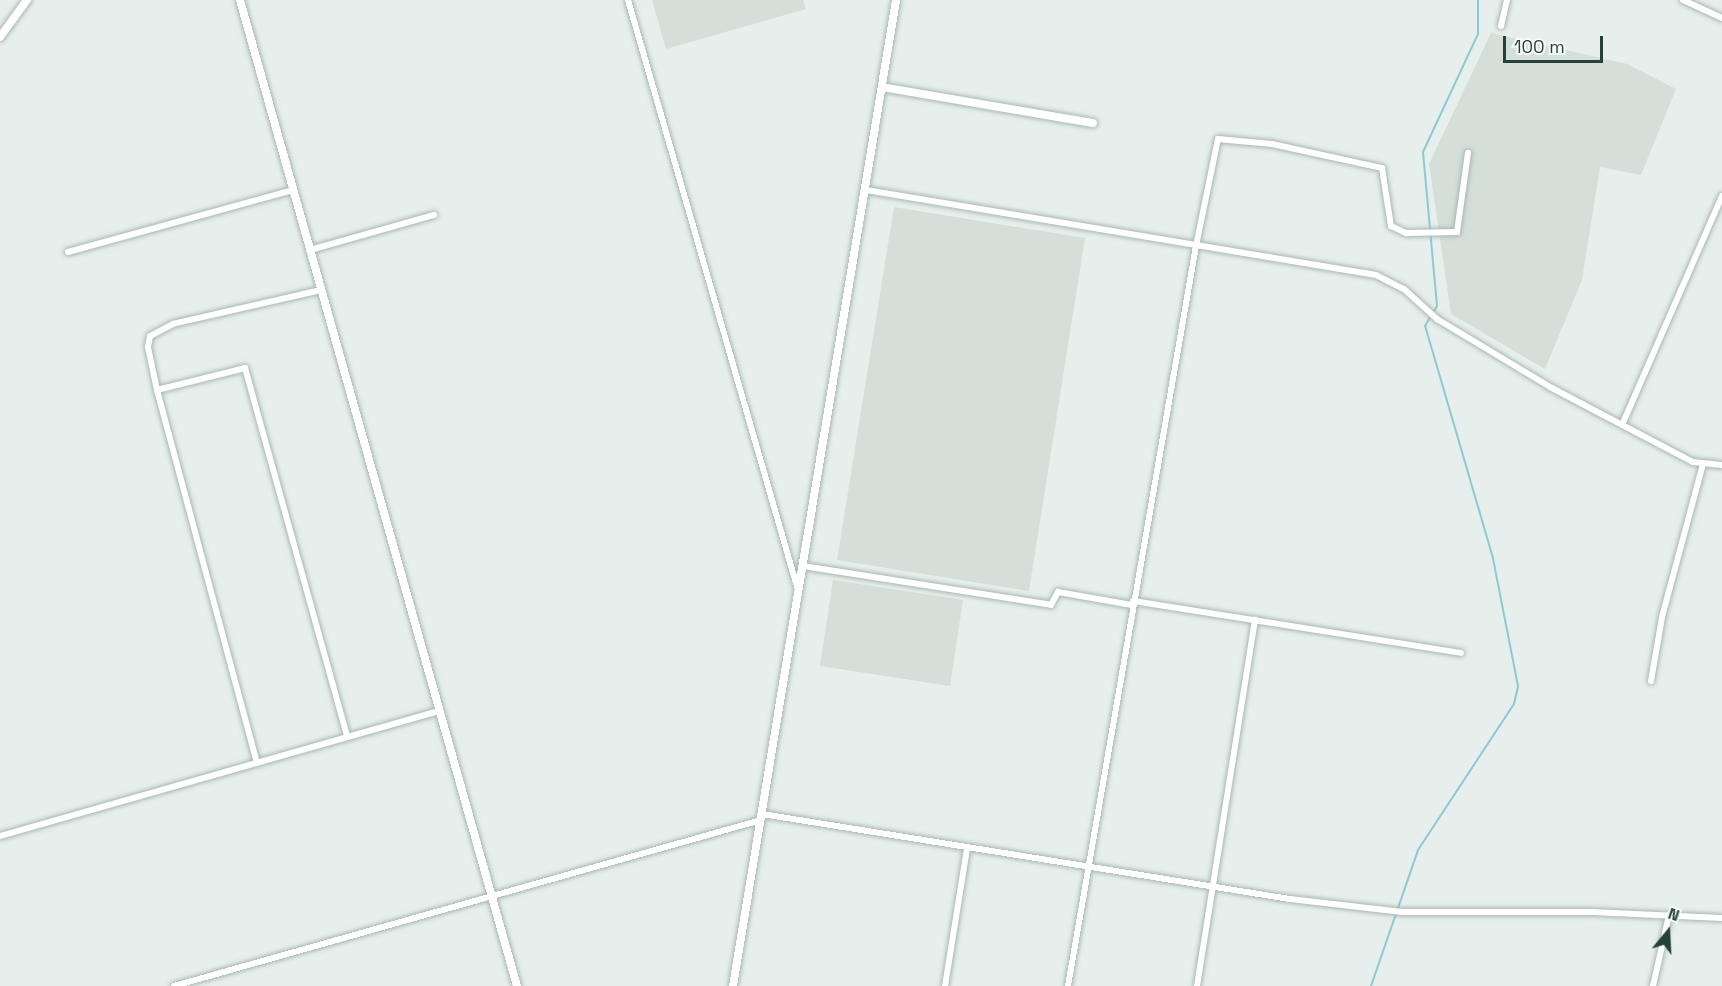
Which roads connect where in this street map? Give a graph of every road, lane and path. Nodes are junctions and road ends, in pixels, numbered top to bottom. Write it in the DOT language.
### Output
graph roads {
  1 [pos="27,0"];
  2 [pos="240,0"];
  3 [pos="628,0"];
  4 [pos="896,0"];
  5 [pos="1507,0"];
  6 [pos="1683,0"];
  7 [pos="1722,18"];
  8 [pos="1502,26"];
  9 [pos="0,37"];
  10 [pos="882,87"];
  11 [pos="1093,123"];
  12 [pos="1468,153"];
  13 [pos="293,189"];
  14 [pos="866,190"];
  15 [pos="1722,196"];
  16 [pos="435,214"];
  17 [pos="1196,246"];
  18 [pos="310,250"];
  19 [pos="68,252"];
  20 [pos="321,290"];
  21 [pos="157,390"];
  22 [pos="1622,424"];
  23 [pos="1703,464"];
  24 [pos="1722,465"];
  25 [pos="803,566"];
  26 [pos="799,593"];
  27 [pos="1133,603"];
  28 [pos="1255,620"];
  29 [pos="1461,653"];
  30 [pos="1651,681"];
  31 [pos="439,711"];
  32 [pos="347,737"];
  33 [pos="257,763"];
  34 [pos="762,817"];
  35 [pos="0,836"];
  36 [pos="967,849"];
  37 [pos="1088,868"];
  38 [pos="1213,887"];
  39 [pos="492,896"];
  40 [pos="1669,915"];
  41 [pos="1722,918"];
  42 [pos="174,986"];
  43 [pos="517,986"];
  44 [pos="733,986"];
  45 [pos="945,986"];
  46 [pos="1068,986"];
  47 [pos="1197,986"];
  48 [pos="1653,986"];
  1 -- 9 [label="main road"];
  2 -- 13 [label="main road"];
  3 -- 26 [label="street"];
  4 -- 10 [label="street"];
  5 -- 8 [label="street"];
  6 -- 7 [label="street"];
  10 -- 11 [label="street"];
  10 -- 14 [label="street"];
  12 -- 17 [label="street"];
  13 -- 18 [label="main road"];
  13 -- 19 [label="street"];
  14 -- 17 [label="street"];
  14 -- 25 [label="street"];
  15 -- 22 [label="street"];
  16 -- 18 [label="street"];
  17 -- 22 [label="street"];
  17 -- 27 [label="street"];
  18 -- 20 [label="main road"];
  20 -- 21 [label="street"];
  20 -- 31 [label="main road"];
  21 -- 32 [label="street"];
  21 -- 33 [label="street"];
  22 -- 23 [label="street"];
  23 -- 24 [label="street"];
  23 -- 30 [label="street"];
  25 -- 26 [label="street"];
  25 -- 27 [label="street"];
  26 -- 34 [label="street"];
  27 -- 28 [label="street"];
  27 -- 37 [label="street"];
  28 -- 29 [label="street"];
  28 -- 38 [label="street"];
  31 -- 32 [label="street"];
  31 -- 39 [label="main road"];
  32 -- 33 [label="street"];
  33 -- 35 [label="street"];
  34 -- 36 [label="street"];
  34 -- 39 [label="street"];
  34 -- 44 [label="street"];
  36 -- 37 [label="street"];
  36 -- 45 [label="street"];
  37 -- 38 [label="street"];
  37 -- 46 [label="street"];
  38 -- 40 [label="street"];
  38 -- 47 [label="street"];
  39 -- 42 [label="street"];
  39 -- 43 [label="main road"];
  40 -- 41 [label="street"];
  40 -- 48 [label="street"];
}
